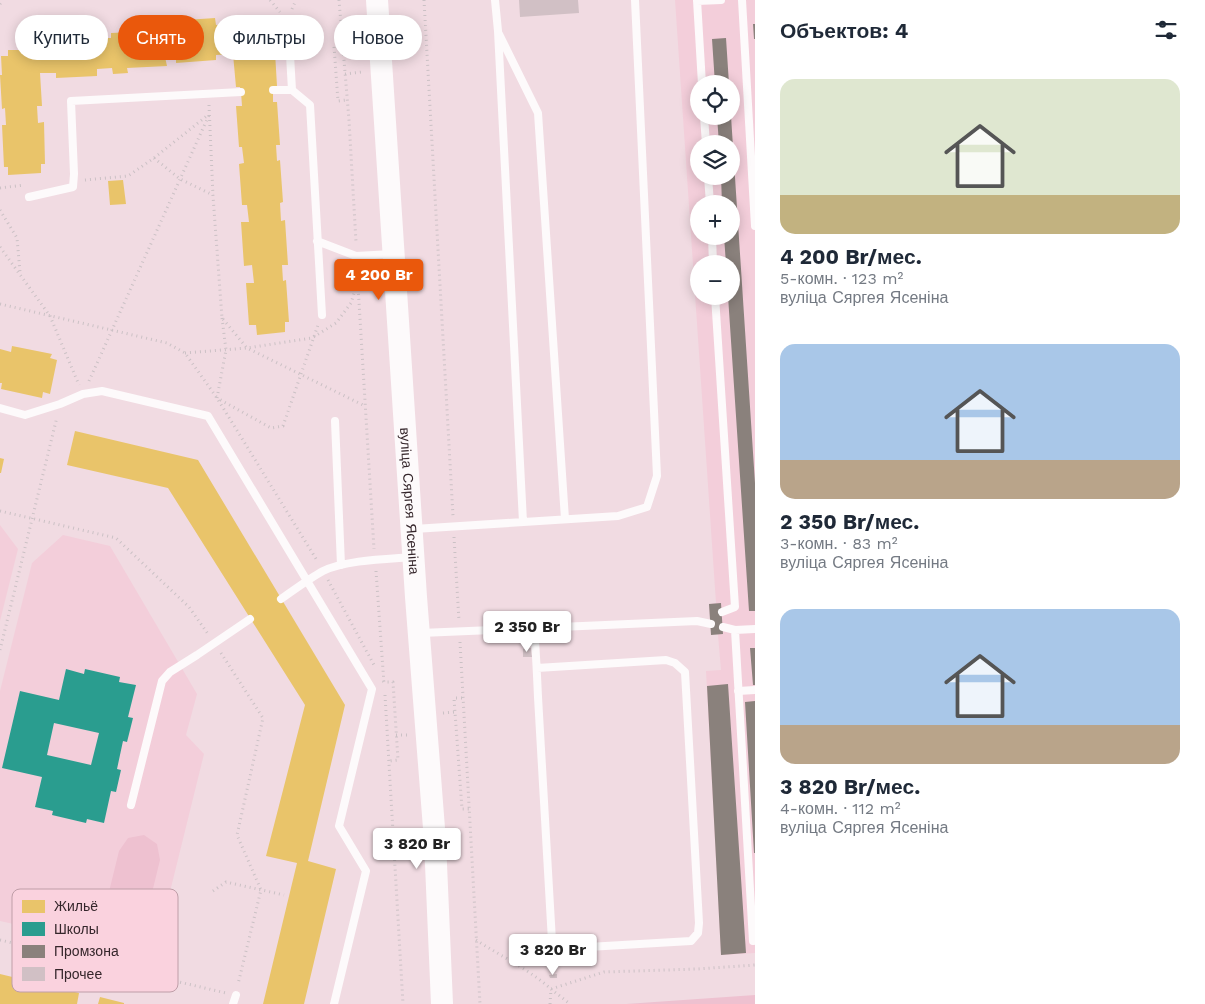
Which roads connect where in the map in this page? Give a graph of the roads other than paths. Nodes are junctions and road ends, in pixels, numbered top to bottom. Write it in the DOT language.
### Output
graph roads {
  1 [pos="377,0"];
  2 [pos="495,0"];
  3 [pos="635,0"];
  4 [pos="721,0"];
  5 [pos="742,0"];
  6 [pos="697,1"];
  7 [pos="498,31"];
  8 [pos="290,60"];
  9 [pos="701,75"];
  10 [pos="273,90"];
  11 [pos="292,90"];
  12 [pos="241,92"];
  13 [pos="29,197"];
  14 [pos="755,226"];
  15 [pos="317,241"];
  16 [pos="394,254"];
  17 [pos="717,305"];
  18 [pos="322,314"];
  19 [pos="0,408"];
  20 [pos="335,421"];
  21 [pos="565,520"];
  22 [pos="523,522"];
  23 [pos="412,529"];
  24 [pos="414,557"];
  25 [pos="341,565"];
  26 [pos="307,582"];
  27 [pos="281,599"];
  28 [pos="722,612"];
  29 [pos="250,619"];
  30 [pos="711,620"];
  31 [pos="723,627"];
  32 [pos="534,628"];
  33 [pos="755,629"];
  34 [pos="735,630"];
  35 [pos="420,633"];
  36 [pos="537,668"];
  37 [pos="755,690"];
  38 [pos="738,691"];
  39 [pos="131,805"];
  40 [pos="753,941"];
  41 [pos="236,995"];
  42 [pos="234,1004"];
  43 [pos="334,1004"];
  44 [pos="442,1004"];
  1 -- 16 [label="main road, вуліца Сяргея Ясеніна"];
  2 -- 7 [label="lane"];
  3 -- 21 [label="lane"];
  4 -- 6 [label="lane"];
  5 -- 14 [label="lane"];
  6 -- 9 [label="lane"];
  7 -- 21 [label="lane"];
  7 -- 22 [label="lane"];
  8 -- 11 [label="lane"];
  10 -- 11 [label="lane"];
  11 -- 15 [label="lane"];
  12 -- 13 [label="lane"];
  15 -- 16 [label="lane"];
  15 -- 18 [label="lane"];
  16 -- 23 [label="main road, вуліца Сяргея Ясеніна"];
  17 -- 28 [label="lane"];
  19 -- 26 [label="lane"];
  20 -- 25 [label="lane"];
  21 -- 22 [label="lane"];
  22 -- 23 [label="lane"];
  23 -- 24 [label="main road, вуліца Сяргея Ясеніна"];
  24 -- 25 [label="lane"];
  24 -- 35 [label="main road, вуліца Сяргея Ясеніна"];
  25 -- 26 [label="lane"];
  26 -- 27 [label="lane"];
  26 -- 43 [label="lane"];
  29 -- 39 [label="lane"];
  30 -- 32 [label="lane"];
  31 -- 34 [label="lane"];
  32 -- 35 [label="lane"];
  32 -- 36 [label="lane"];
  33 -- 34 [label="lane"];
  34 -- 38 [label="lane"];
  35 -- 44 [label="main road, вуліца Сяргея Ясеніна"];
  36 -- 36 [label="lane"];
  37 -- 38 [label="lane"];
  38 -- 40 [label="lane"];
  41 -- 42 [label="lane"];
}
